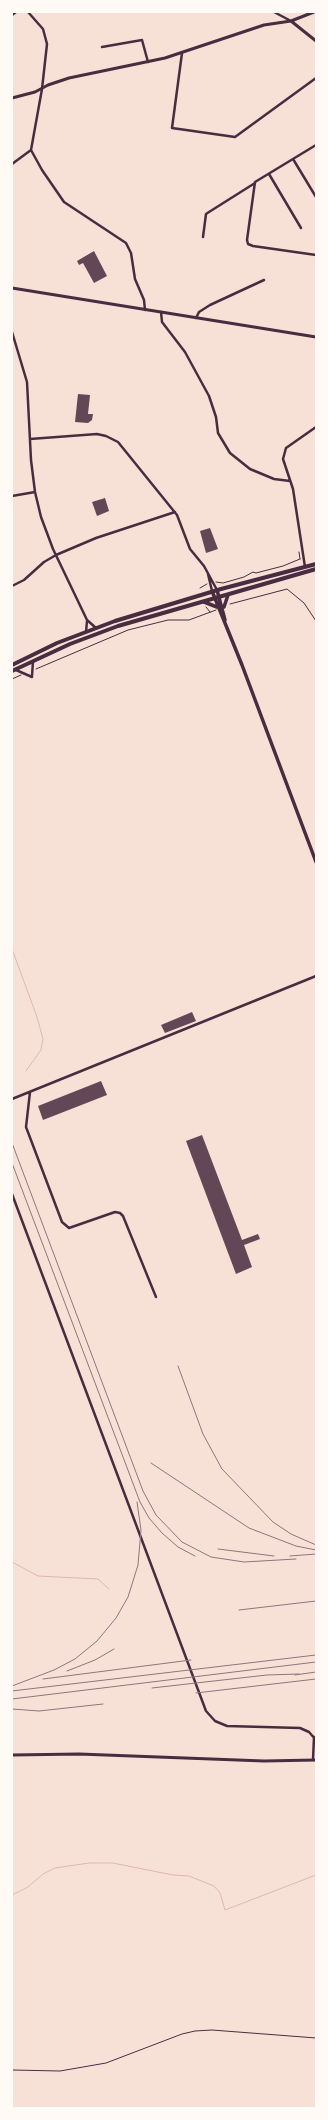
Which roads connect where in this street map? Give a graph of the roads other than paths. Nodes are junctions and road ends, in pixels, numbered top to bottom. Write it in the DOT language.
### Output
graph roads {
  1 [pos="16,12"];
  2 [pos="28,12"];
  3 [pos="274,12"];
  4 [pos="314,12"];
  5 [pos="12,15"];
  6 [pos="291,21"];
  7 [pos="316,41"];
  8 [pos="102,46"];
  9 [pos="182,53"];
  10 [pos="148,62"];
  11 [pos="316,78"];
  12 [pos="42,89"];
  13 [pos="12,98"];
  14 [pos="316,145"];
  15 [pos="31,150"];
  16 [pos="293,159"];
  17 [pos="12,164"];
  18 [pos="269,174"];
  19 [pos="255,182"];
  20 [pos="316,197"];
  21 [pos="300,228"];
  22 [pos="203,238"];
  23 [pos="316,255"];
  24 [pos="264,280"];
  25 [pos="12,288"];
  26 [pos="145,310"];
  27 [pos="161,312"];
  28 [pos="196,318"];
  29 [pos="12,332"];
  30 [pos="316,337"];
  31 [pos="316,427"];
  32 [pos="30,439"];
  33 [pos="290,481"];
  34 [pos="35,492"];
  35 [pos="12,496"];
  36 [pos="175,512"];
  37 [pos="56,555"];
  38 [pos="316,564"];
  39 [pos="305,567"];
  40 [pos="316,569"];
  41 [pos="208,574"];
  42 [pos="12,586"];
  43 [pos="217,590"];
  44 [pos="212,591"];
  45 [pos="228,595"];
  46 [pos="219,597"];
  47 [pos="214,599"];
  48 [pos="204,604"];
  49 [pos="218,608"];
  50 [pos="223,608"];
  51 [pos="87,620"];
  52 [pos="226,623"];
  53 [pos="96,628"];
  54 [pos="86,632"];
  55 [pos="34,660"];
  56 [pos="12,665"];
  57 [pos="13,670"];
  58 [pos="316,862"];
  59 [pos="316,976"];
  60 [pos="30,1092"];
  61 [pos="12,1099"];
  62 [pos="12,1194"];
  63 [pos="156,1297"];
  64 [pos="314,1737"];
  65 [pos="316,1740"];
  66 [pos="12,1755"];
  67 [pos="315,1760"];
  1 -- 5 [label="street"];
  2 -- 12 [label="street"];
  3 -- 6 [label="street"];
  4 -- 6 [label="street"];
  6 -- 7 [label="street"];
  6 -- 9 [label="street"];
  8 -- 10 [label="street"];
  9 -- 10 [label="street"];
  9 -- 11 [label="street"];
  10 -- 12 [label="street"];
  12 -- 13 [label="street"];
  12 -- 15 [label="street"];
  14 -- 16 [label="street"];
  15 -- 17 [label="street"];
  15 -- 26 [label="street"];
  16 -- 18 [label="street"];
  16 -- 20 [label="street"];
  18 -- 19 [label="street"];
  18 -- 21 [label="street"];
  19 -- 22 [label="street"];
  19 -- 23 [label="street"];
  24 -- 28 [label="street"];
  25 -- 26 [label="street"];
  26 -- 27 [label="street"];
  27 -- 28 [label="street"];
  27 -- 33 [label="street"];
  28 -- 30 [label="street"];
  29 -- 32 [label="street"];
  31 -- 33 [label="street"];
  32 -- 34 [label="street"];
  32 -- 36 [label="street"];
  33 -- 39 [label="street"];
  34 -- 35 [label="street"];
  34 -- 37 [label="street"];
  36 -- 37 [label="street"];
  36 -- 41 [label="street"];
  37 -- 42 [label="street"];
  37 -- 51 [label="street"];
  38 -- 39 [label="main road"];
  39 -- 43 [label="main road"];
  40 -- 45 [label="main road"];
  41 -- 43 [label="street"];
  41 -- 44 [label="street"];
  43 -- 44 [label="main road"];
  43 -- 46 [label="main road"];
  44 -- 47 [label="main road"];
  44 -- 53 [label="main road"];
  45 -- 46 [label="main road"];
  45 -- 50 [label="main road"];
  46 -- 47 [label="main road"];
  46 -- 50 [label="main road"];
  47 -- 48 [label="main road"];
  47 -- 49 [label="main road"];
  48 -- 49 [label="main road"];
  48 -- 55 [label="main road"];
  49 -- 52 [label="main road"];
  50 -- 52 [label="main road"];
  51 -- 53 [label="street"];
  51 -- 54 [label="street"];
  52 -- 58 [label="main road"];
  53 -- 54 [label="main road"];
  54 -- 56 [label="main road"];
  55 -- 57 [label="main road"];
  55 -- 57 [label="street"];
  59 -- 60 [label="street"];
  60 -- 61 [label="street"];
  60 -- 63 [label="street"];
  62 -- 64 [label="street"];
  64 -- 65 [label="street"];
  64 -- 67 [label="street"];
  66 -- 67 [label="street"];
}
